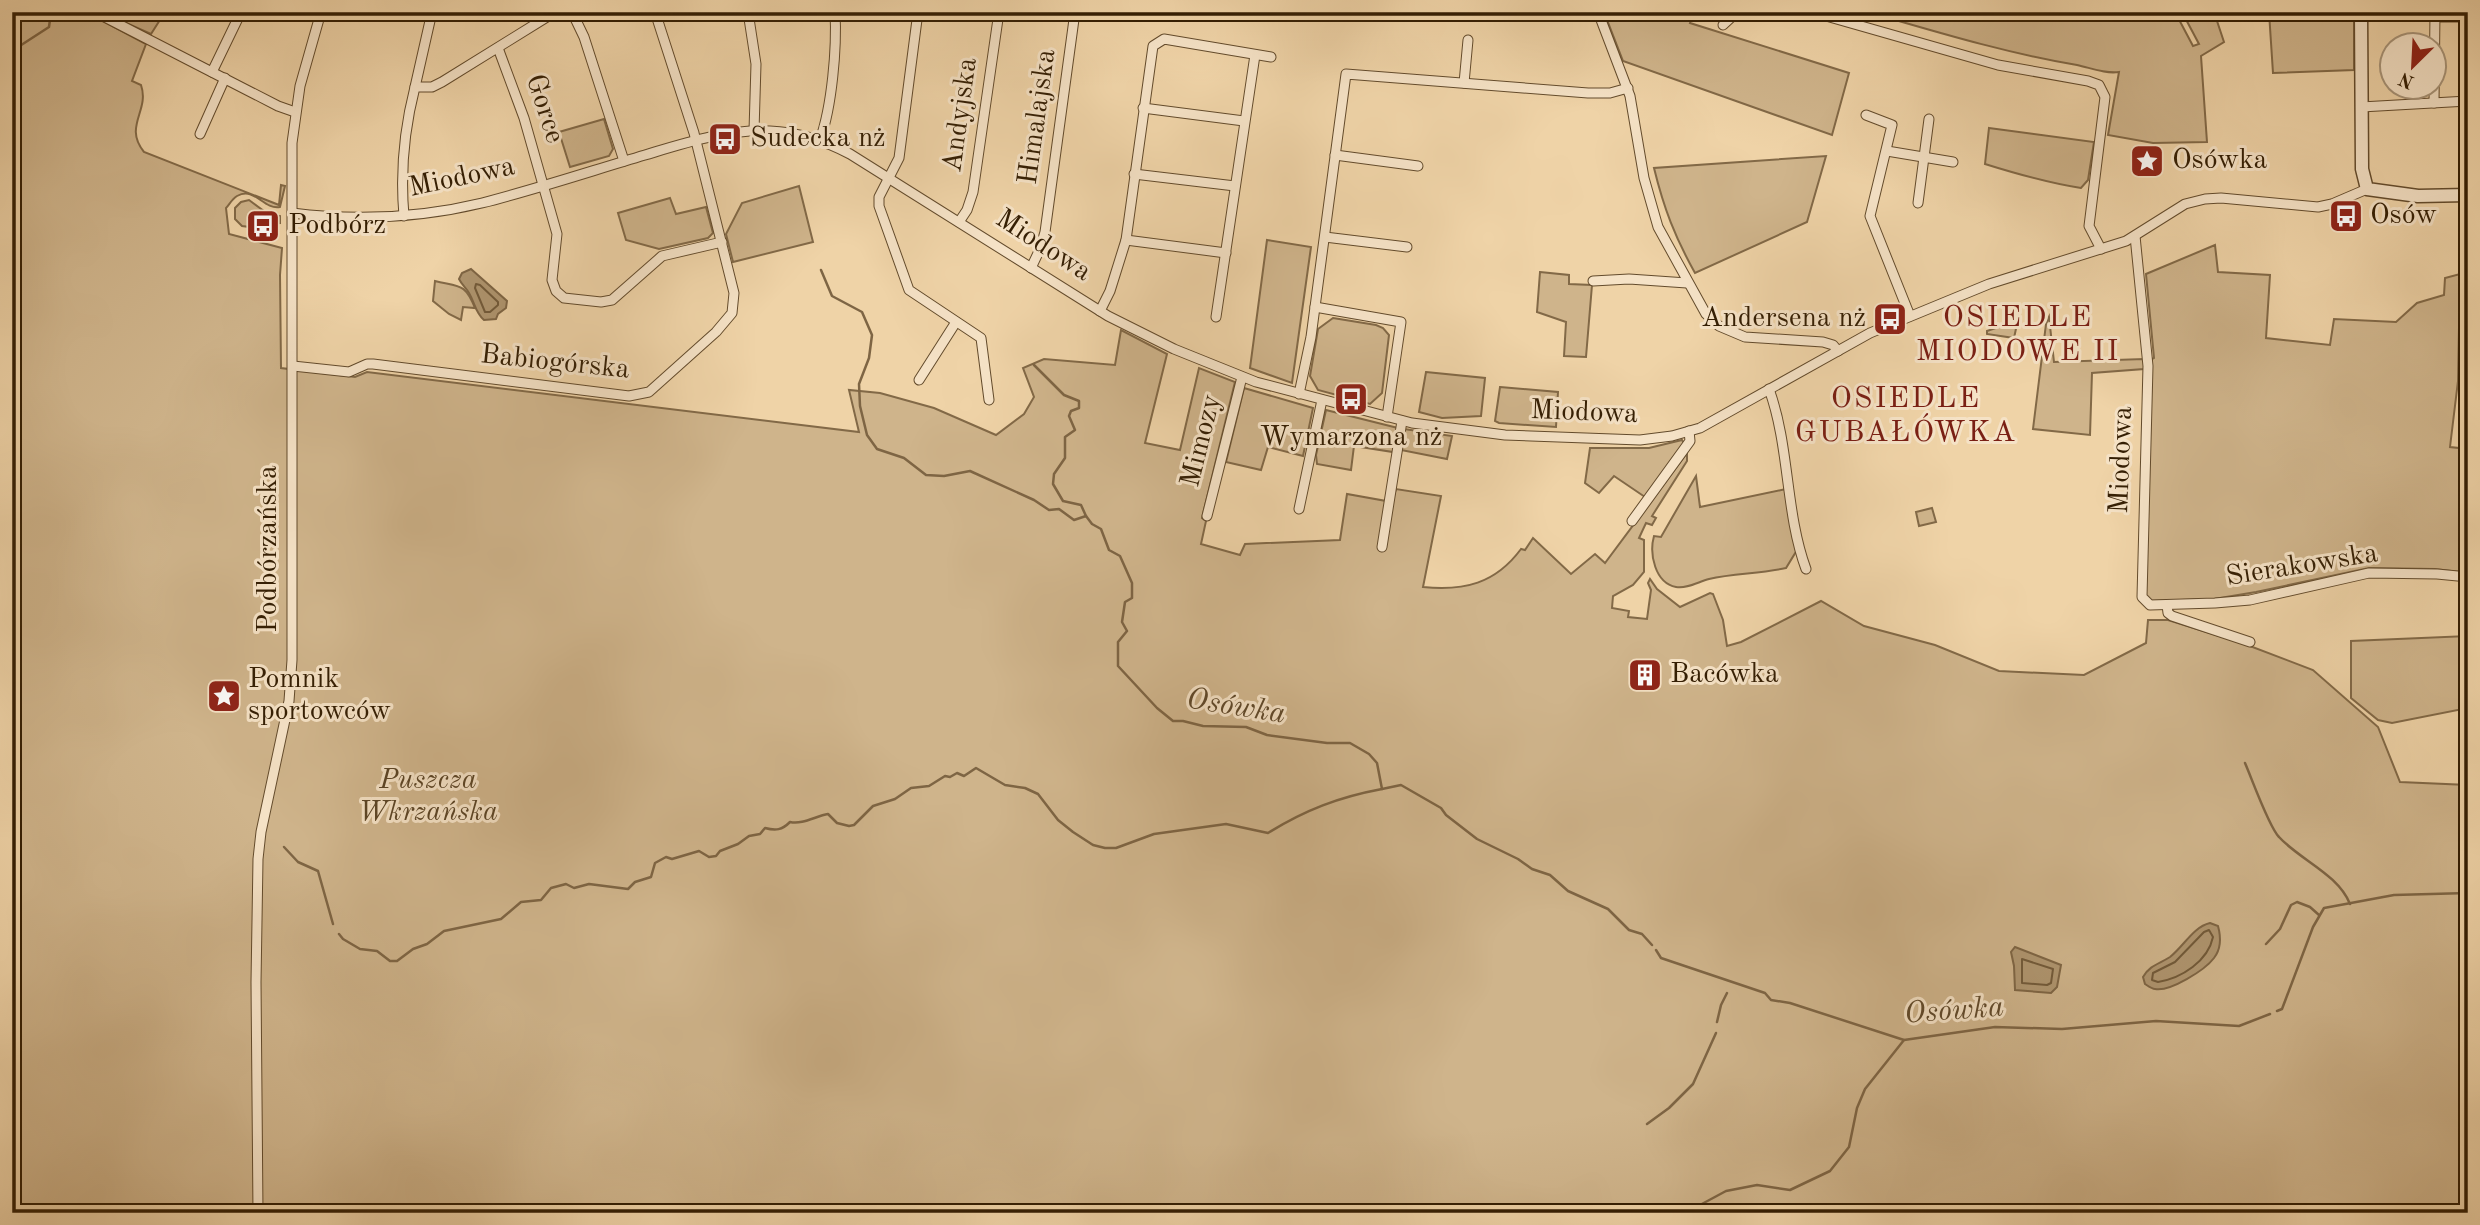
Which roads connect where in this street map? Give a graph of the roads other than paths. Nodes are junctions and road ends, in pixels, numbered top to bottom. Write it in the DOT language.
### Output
graph roads {
  1 [pos="95,12"];
  2 [pos="241,12"];
  3 [pos="321,12"];
  4 [pos="432,12"];
  5 [pos="555,12"];
  6 [pos="572,12"];
  7 [pos="655,12"];
  8 [pos="748,12"];
  9 [pos="835,12"];
  10 [pos="918,12"];
  11 [pos="999,12"];
  12 [pos="1075,12"];
  13 [pos="1598,12"];
  14 [pos="1737,12"];
  15 [pos="1812,12"];
  16 [pos="2361,12"];
  17 [pos="2435,15"];
  18 [pos="2468,18"];
  19 [pos="1723,25"];
  20 [pos="1468,40"];
  21 [pos="498,48"];
  22 [pos="1255,55"];
  23 [pos="1271,57"];
  24 [pos="212,72"];
  25 [pos="225,78"];
  26 [pos="1464,83"];
  27 [pos="415,87"];
  28 [pos="1628,88"];
  29 [pos="2468,101"];
  30 [pos="2434,103"];
  31 [pos="2361,107"];
  32 [pos="1143,108"];
  33 [pos="295,112"];
  34 [pos="1866,115"];
  35 [pos="1929,120"];
  36 [pos="1244,121"];
  37 [pos="754,131"];
  38 [pos="200,134"];
  39 [pos="695,140"];
  40 [pos="820,140"];
  41 [pos="1887,151"];
  42 [pos="1335,155"];
  43 [pos="1923,157"];
  44 [pos="624,161"];
  45 [pos="1953,162"];
  46 [pos="1418,166"];
  47 [pos="1134,174"];
  48 [pos="890,178"];
  49 [pos="544,185"];
  50 [pos="1235,186"];
  51 [pos="2367,189"];
  52 [pos="2468,195"];
  53 [pos="1917,203"];
  54 [pos="292,213"];
  55 [pos="404,216"];
  56 [pos="959,222"];
  57 [pos="2135,236"];
  58 [pos="1325,237"];
  59 [pos="1126,240"];
  60 [pos="722,242"];
  61 [pos="1407,247"];
  62 [pos="2101,249"];
  63 [pos="1226,253"];
  64 [pos="1031,268"];
  65 [pos="1593,281"];
  66 [pos="1687,283"];
  67 [pos="1315,307"];
  68 [pos="1100,311"];
  69 [pos="1216,317"];
  70 [pos="1906,321"];
  71 [pos="956,322"];
  72 [pos="1838,351"];
  73 [pos="292,366"];
  74 [pos="1242,377"];
  75 [pos="919,380"];
  76 [pos="1769,389"];
  77 [pos="1300,394"];
  78 [pos="989,400"];
  79 [pos="1322,400"];
  80 [pos="1387,417"];
  81 [pos="1402,421"];
  82 [pos="1689,431"];
  83 [pos="1299,509"];
  84 [pos="1207,516"];
  85 [pos="1632,521"];
  86 [pos="1382,547"];
  87 [pos="1807,569"];
  88 [pos="2468,577"];
  89 [pos="2145,602"];
  90 [pos="2167,605"];
  91 [pos="2250,642"];
  92 [pos="258,1213"];
  1 -- 24 [label="street"];
  2 -- 24 [label="street"];
  3 -- 33 [label="street, Podbórzańska"];
  4 -- 27 [label="street"];
  5 -- 21 [label="street"];
  6 -- 44 [label="street"];
  7 -- 39 [label="street, Babiogórska"];
  8 -- 37 [label="street"];
  9 -- 40 [label="street"];
  10 -- 48 [label="street"];
  11 -- 56 [label="street, Andyjska"];
  12 -- 64 [label="street, Himalajska"];
  13 -- 28 [label="street"];
  14 -- 19 [label="street"];
  15 -- 62 [label="street"];
  16 -- 31 [label="street"];
  17 -- 18 [label="street"];
  17 -- 30 [label="street"];
  20 -- 26 [label="street"];
  21 -- 27 [label="street"];
  21 -- 49 [label="street, Gorce"];
  22 -- 23 [label="street"];
  22 -- 32 [label="street"];
  22 -- 36 [label="street"];
  24 -- 25 [label="street"];
  25 -- 33 [label="street"];
  25 -- 38 [label="street"];
  26 -- 28 [label="street"];
  26 -- 42 [label="street"];
  27 -- 55 [label="street"];
  28 -- 66 [label="street"];
  29 -- 30 [label="street"];
  30 -- 31 [label="street"];
  31 -- 51 [label="street"];
  32 -- 36 [label="street"];
  32 -- 47 [label="street"];
  33 -- 54 [label="street, Podbórzańska"];
  34 -- 41 [label="street"];
  35 -- 43 [label="street"];
  36 -- 50 [label="street"];
  37 -- 39 [label="street, Miodowa"];
  37 -- 40 [label="street, Miodowa"];
  39 -- 44 [label="street, Miodowa"];
  39 -- 60 [label="street, Babiogórska"];
  40 -- 48 [label="street, Miodowa"];
  41 -- 43 [label="street"];
  41 -- 70 [label="street"];
  42 -- 46 [label="street"];
  42 -- 58 [label="street"];
  43 -- 45 [label="street"];
  43 -- 53 [label="street"];
  44 -- 49 [label="street, Miodowa"];
  47 -- 50 [label="street"];
  47 -- 59 [label="street"];
  48 -- 56 [label="street, Miodowa"];
  48 -- 71 [label="street"];
  49 -- 55 [label="street, Miodowa"];
  49 -- 60 [label="street, Gorce"];
  50 -- 63 [label="street"];
  51 -- 52 [label="street"];
  51 -- 57 [label="street, Miodowa"];
  54 -- 55 [label="street, Miodowa"];
  54 -- 73 [label="street, Podbórzańska"];
  56 -- 64 [label="street, Miodowa"];
  57 -- 62 [label="street, Miodowa"];
  57 -- 89 [label="street, Miodowa"];
  58 -- 61 [label="street"];
  58 -- 67 [label="street"];
  59 -- 63 [label="street"];
  59 -- 68 [label="street"];
  60 -- 73 [label="street, Babiogórska"];
  62 -- 70 [label="street, Miodowa"];
  63 -- 69 [label="street"];
  64 -- 68 [label="street, Miodowa"];
  65 -- 66 [label="street"];
  66 -- 72 [label="street"];
  67 -- 77 [label="street"];
  67 -- 80 [label="street"];
  68 -- 74 [label="street, Miodowa"];
  70 -- 72 [label="street, Miodowa"];
  71 -- 75 [label="street"];
  71 -- 78 [label="street"];
  72 -- 76 [label="street, Miodowa"];
  73 -- 92 [label="street, Podbórzańska"];
  74 -- 77 [label="street, Miodowa"];
  74 -- 84 [label="street, Mimozy"];
  76 -- 82 [label="street, Miodowa"];
  76 -- 87 [label="street"];
  77 -- 79 [label="street, Miodowa"];
  79 -- 80 [label="street, Miodowa"];
  79 -- 83 [label="street"];
  80 -- 81 [label="street, Miodowa"];
  81 -- 82 [label="street, Miodowa"];
  81 -- 86 [label="street"];
  82 -- 85 [label="street"];
  88 -- 90 [label="street, Sierakowska"];
  89 -- 90 [label="street, Sierakowska"];
  90 -- 91 [label="street"];
}
